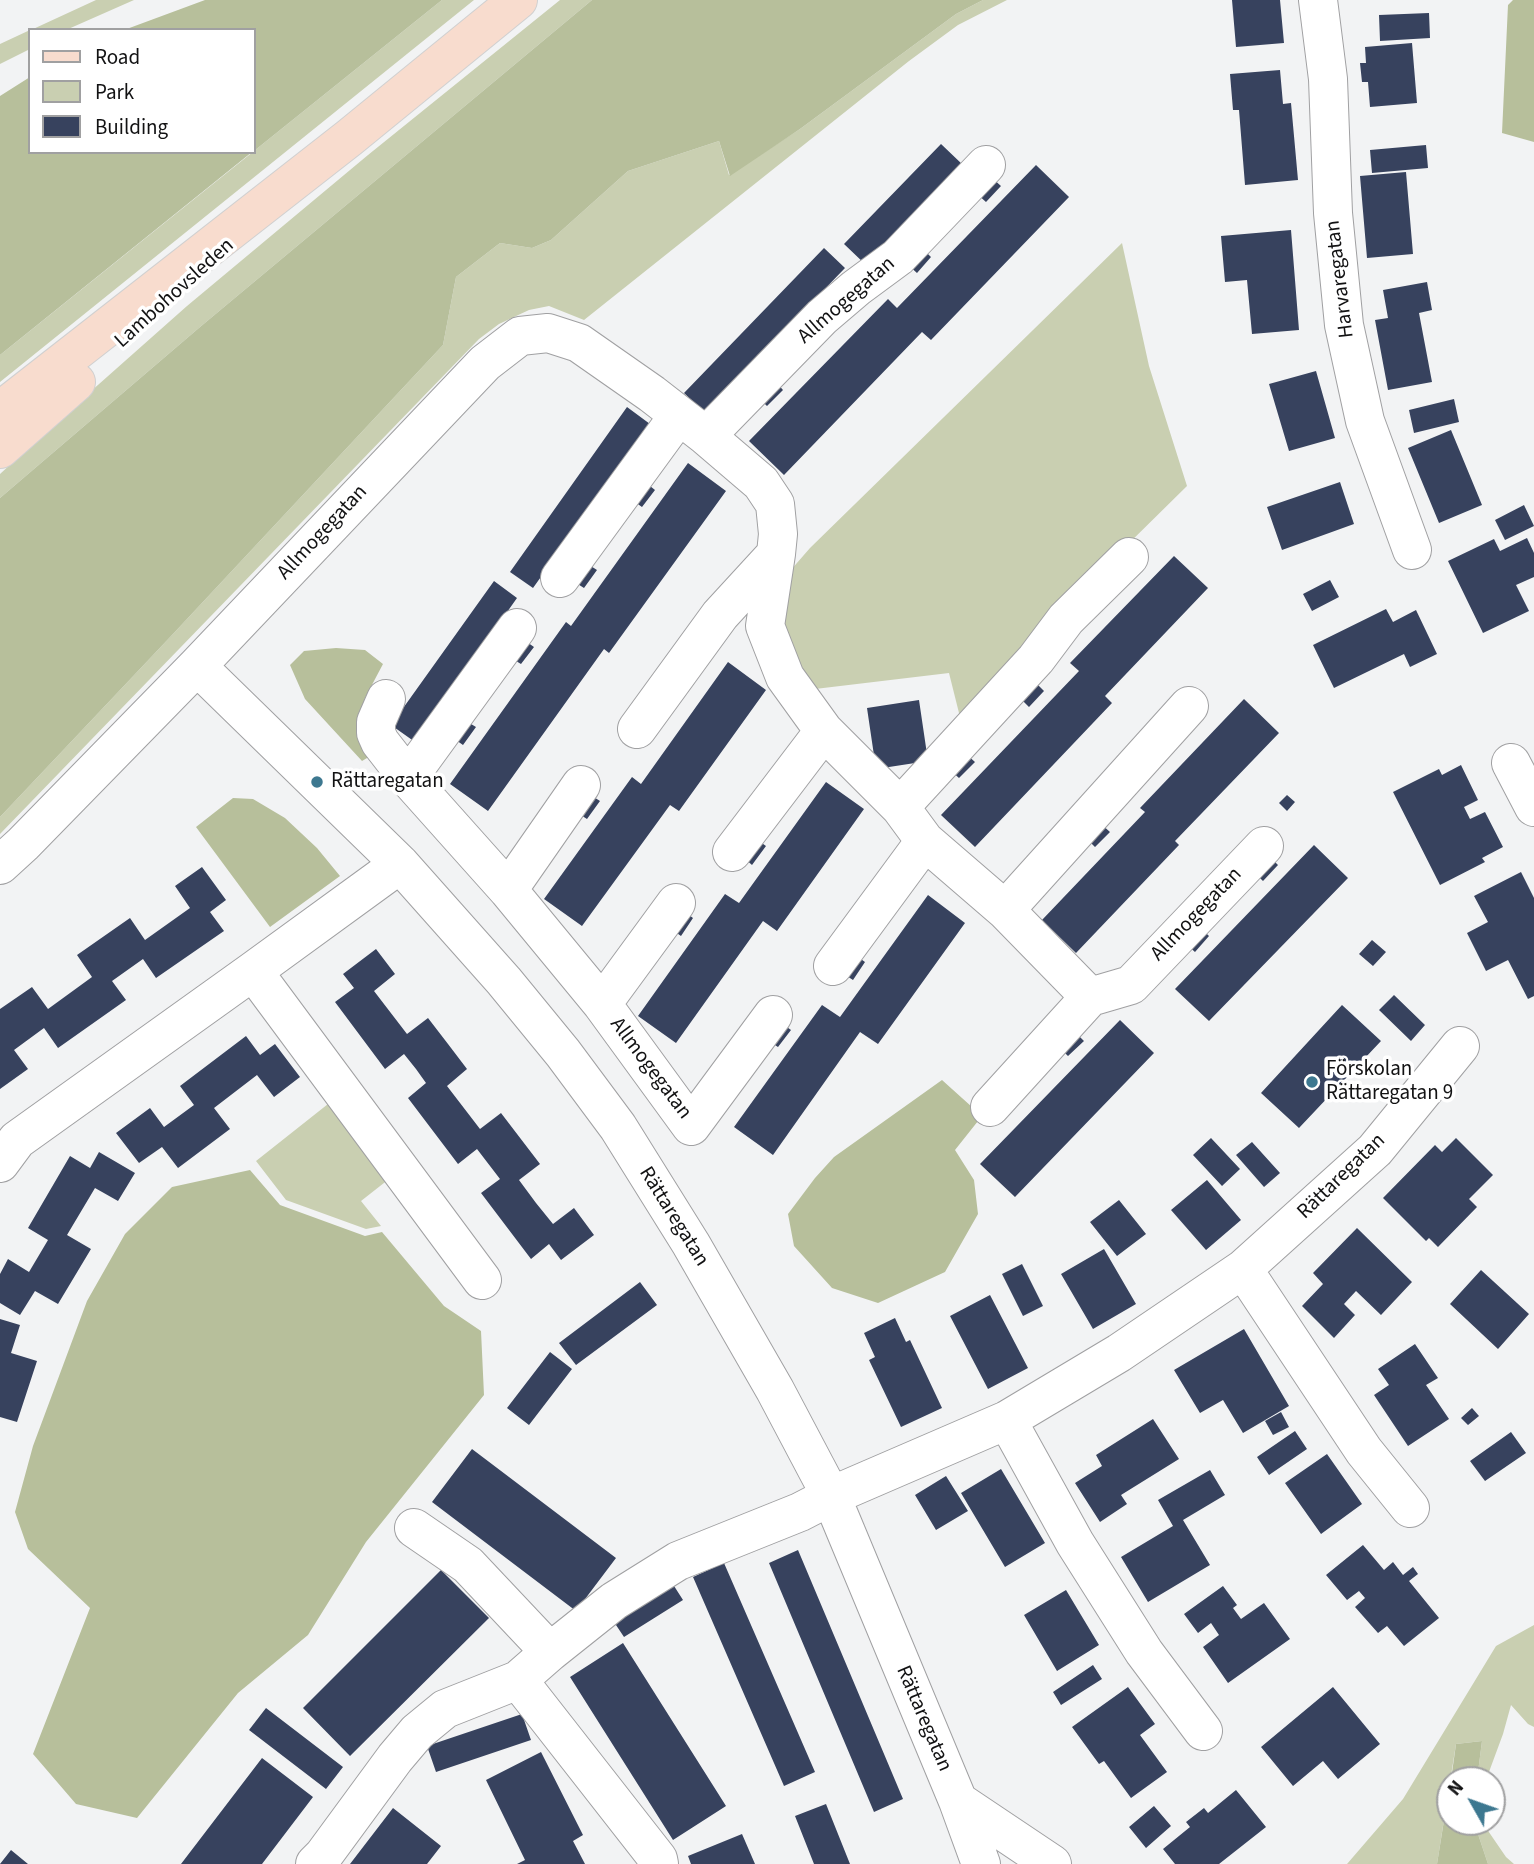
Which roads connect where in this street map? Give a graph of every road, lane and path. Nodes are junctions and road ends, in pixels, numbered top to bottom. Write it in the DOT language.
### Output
graph roads {
  1 [pos="518,0"];
  2 [pos="1318,0"];
  3 [pos="349,138"];
  4 [pos="986,164"];
  5 [pos="0,411"];
  6 [pos="692,425"];
  7 [pos="0,449"];
  8 [pos="1412,550"];
  9 [pos="776,554"];
  10 [pos="1129,557"];
  11 [pos="560,578"];
  12 [pos="720,615"];
  13 [pos="765,626"];
  14 [pos="517,628"];
  15 [pos="197,666"];
  16 [pos="386,699"];
  17 [pos="1189,706"];
  18 [pos="637,729"];
  19 [pos="824,731"];
  20 [pos="1511,763"];
  21 [pos="408,778"];
  22 [pos="581,785"];
  23 [pos="900,807"];
  24 [pos="1534,807"];
  25 [pos="925,841"];
  26 [pos="1264,846"];
  27 [pos="732,852"];
  28 [pos="400,864"];
  29 [pos="0,865"];
  30 [pos="508,890"];
  31 [pos="676,903"];
  32 [pos="1005,910"];
  33 [pos="834,966"];
  34 [pos="253,971"];
  35 [pos="1090,997"];
  36 [pos="602,1004"];
  37 [pos="773,1015"];
  38 [pos="1460,1046"];
  39 [pos="990,1107"];
  40 [pos="6,1151"];
  41 [pos="1243,1269"];
  42 [pos="482,1280"];
  43 [pos="1007,1420"];
  44 [pos="831,1496"];
  45 [pos="1409,1508"];
  46 [pos="414,1528"];
  47 [pos="550,1652"];
  48 [pos="519,1680"];
  49 [pos="1203,1731"];
  50 [pos="958,1801"];
  51 [pos="315,1864"];
  52 [pos="659,1864"];
  53 [pos="981,1864"];
  54 [pos="1052,1864"];
  1 -- 3 [label="main road, Lambohovsleden"];
  2 -- 8 [label="street, Harvaregatan"];
  3 -- 5 [label="main road, Lambohovsleden"];
  3 -- 7 [label="main road, Lambohovsleden"];
  4 -- 6 [label="street, Allmogegatan"];
  6 -- 9 [label="street, Allmogegatan"];
  6 -- 11 [label="street, Allmogegatan"];
  6 -- 15 [label="street, Allmogegatan"];
  9 -- 12 [label="street"];
  9 -- 13 [label="street, Allmogegatan"];
  10 -- 23 [label="street"];
  12 -- 13 [label="street"];
  12 -- 18 [label="street"];
  13 -- 19 [label="street"];
  14 -- 21 [label="street"];
  15 -- 28 [label="street, Rättaregatan"];
  15 -- 29 [label="street, Allmogegatan"];
  16 -- 21 [label="street, Allmogegatan"];
  17 -- 32 [label="street"];
  19 -- 23 [label="street"];
  19 -- 27 [label="street"];
  20 -- 24 [label="street"];
  21 -- 30 [label="street, Allmogegatan"];
  22 -- 30 [label="street"];
  23 -- 25 [label="street"];
  25 -- 32 [label="street"];
  25 -- 33 [label="street"];
  26 -- 35 [label="street, Allmogegatan"];
  28 -- 34 [label="street"];
  28 -- 44 [label="street, Rättaregatan"];
  30 -- 36 [label="street, Allmogegatan"];
  31 -- 36 [label="street, Allmogegatan"];
  32 -- 35 [label="street"];
  34 -- 40 [label="street"];
  34 -- 42 [label="street"];
  35 -- 39 [label="street"];
  36 -- 37 [label="street, Allmogegatan"];
  38 -- 41 [label="street, Rättaregatan"];
  41 -- 43 [label="street, Rättaregatan"];
  41 -- 45 [label="street"];
  43 -- 44 [label="street, Rättaregatan"];
  43 -- 49 [label="street"];
  44 -- 47 [label="street, Rättaregatan"];
  44 -- 50 [label="street, Rättaregatan"];
  46 -- 47 [label="street"];
  47 -- 48 [label="street, Rättaregatan"];
  48 -- 51 [label="street, Rättaregatan"];
  48 -- 52 [label="street"];
  50 -- 53 [label="street, Rättaregatan"];
  50 -- 54 [label="street"];
}
